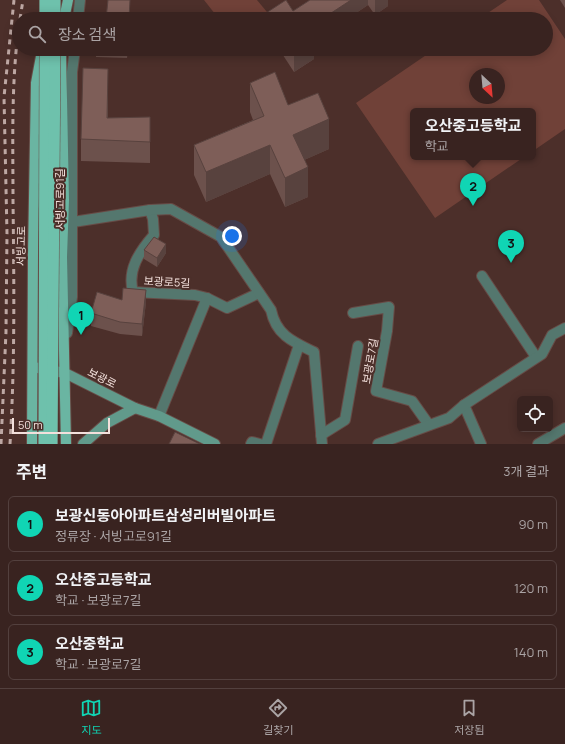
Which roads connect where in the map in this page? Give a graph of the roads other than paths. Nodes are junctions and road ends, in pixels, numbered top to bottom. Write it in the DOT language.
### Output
graph roads {
  1 [pos="45,0"];
  2 [pos="51,0"];
  3 [pos="55,0"];
  4 [pos="68,0"];
  5 [pos="80,0"];
  6 [pos="46,12"];
  7 [pos="48,12"];
  8 [pos="55,12"];
  9 [pos="65,12"];
  10 [pos="79,12"];
  11 [pos="42,56"];
  12 [pos="43,56"];
  13 [pos="54,56"];
  14 [pos="61,56"];
  15 [pos="73,56"];
  16 [pos="150,210"];
  17 [pos="73,222"];
  18 [pos="33,254"];
  19 [pos="62,257"];
  20 [pos="482,276"];
  21 [pos="259,293"];
  22 [pos="207,298"];
  23 [pos="353,313"];
  24 [pos="565,328"];
  25 [pos="299,345"];
  26 [pos="358,346"];
  27 [pos="65,349"];
  28 [pos="536,357"];
  29 [pos="33,367"];
  30 [pos="65,373"];
  31 [pos="464,405"];
  32 [pos="135,408"];
  33 [pos="158,416"];
  34 [pos="429,425"];
  35 [pos="565,428"];
  36 [pos="321,439"];
  37 [pos="32,444"];
  38 [pos="44,444"];
  39 [pos="52,444"];
  40 [pos="66,444"];
  41 [pos="83,444"];
  42 [pos="215,444"];
  43 [pos="251,444"];
  44 [pos="260,444"];
  45 [pos="266,444"];
  46 [pos="378,444"];
  47 [pos="481,444"];
  48 [pos="538,444"];
  1 -- 6 [label="highway"];
  2 -- 7 [label="main road"];
  3 -- 8 [label="highway"];
  4 -- 9 [label="main road"];
  5 -- 10 [label="street"];
  11 -- 18 [label="main road, 서빙고로"];
  12 -- 38 [label="highway, bridge"];
  13 -- 39 [label="highway, bridge"];
  14 -- 19 [label="main road"];
  15 -- 17 [label="street, 서빙고로91길"];
  16 -- 17 [label="street"];
  16 -- 21 [label="street"];
  16 -- 22 [label="street, 보광로5길"];
  17 -- 27 [label="street, 서빙고로91길"];
  18 -- 19 [label="main road"];
  18 -- 29 [label="main road, 서빙고로"];
  19 -- 27 [label="main road"];
  20 -- 28 [label="street"];
  21 -- 22 [label="street, 보광로5길"];
  21 -- 25 [label="street"];
  22 -- 33 [label="street"];
  23 -- 34 [label="street, 보광로7길"];
  24 -- 28 [label="street"];
  25 -- 36 [label="street"];
  25 -- 45 [label="street"];
  26 -- 36 [label="street"];
  27 -- 30 [label="main road"];
  28 -- 31 [label="street"];
  29 -- 30 [label="main road, 보광로"];
  29 -- 37 [label="main road, 서빙고로"];
  30 -- 32 [label="main road, 보광로"];
  30 -- 40 [label="main road"];
  31 -- 34 [label="street"];
  31 -- 47 [label="street"];
  32 -- 33 [label="main road, 보광로"];
  32 -- 41 [label="main road"];
  33 -- 42 [label="main road, 보광로"];
  34 -- 46 [label="street"];
  35 -- 48 [label="street"];
  43 -- 44 [label="street"];
}
